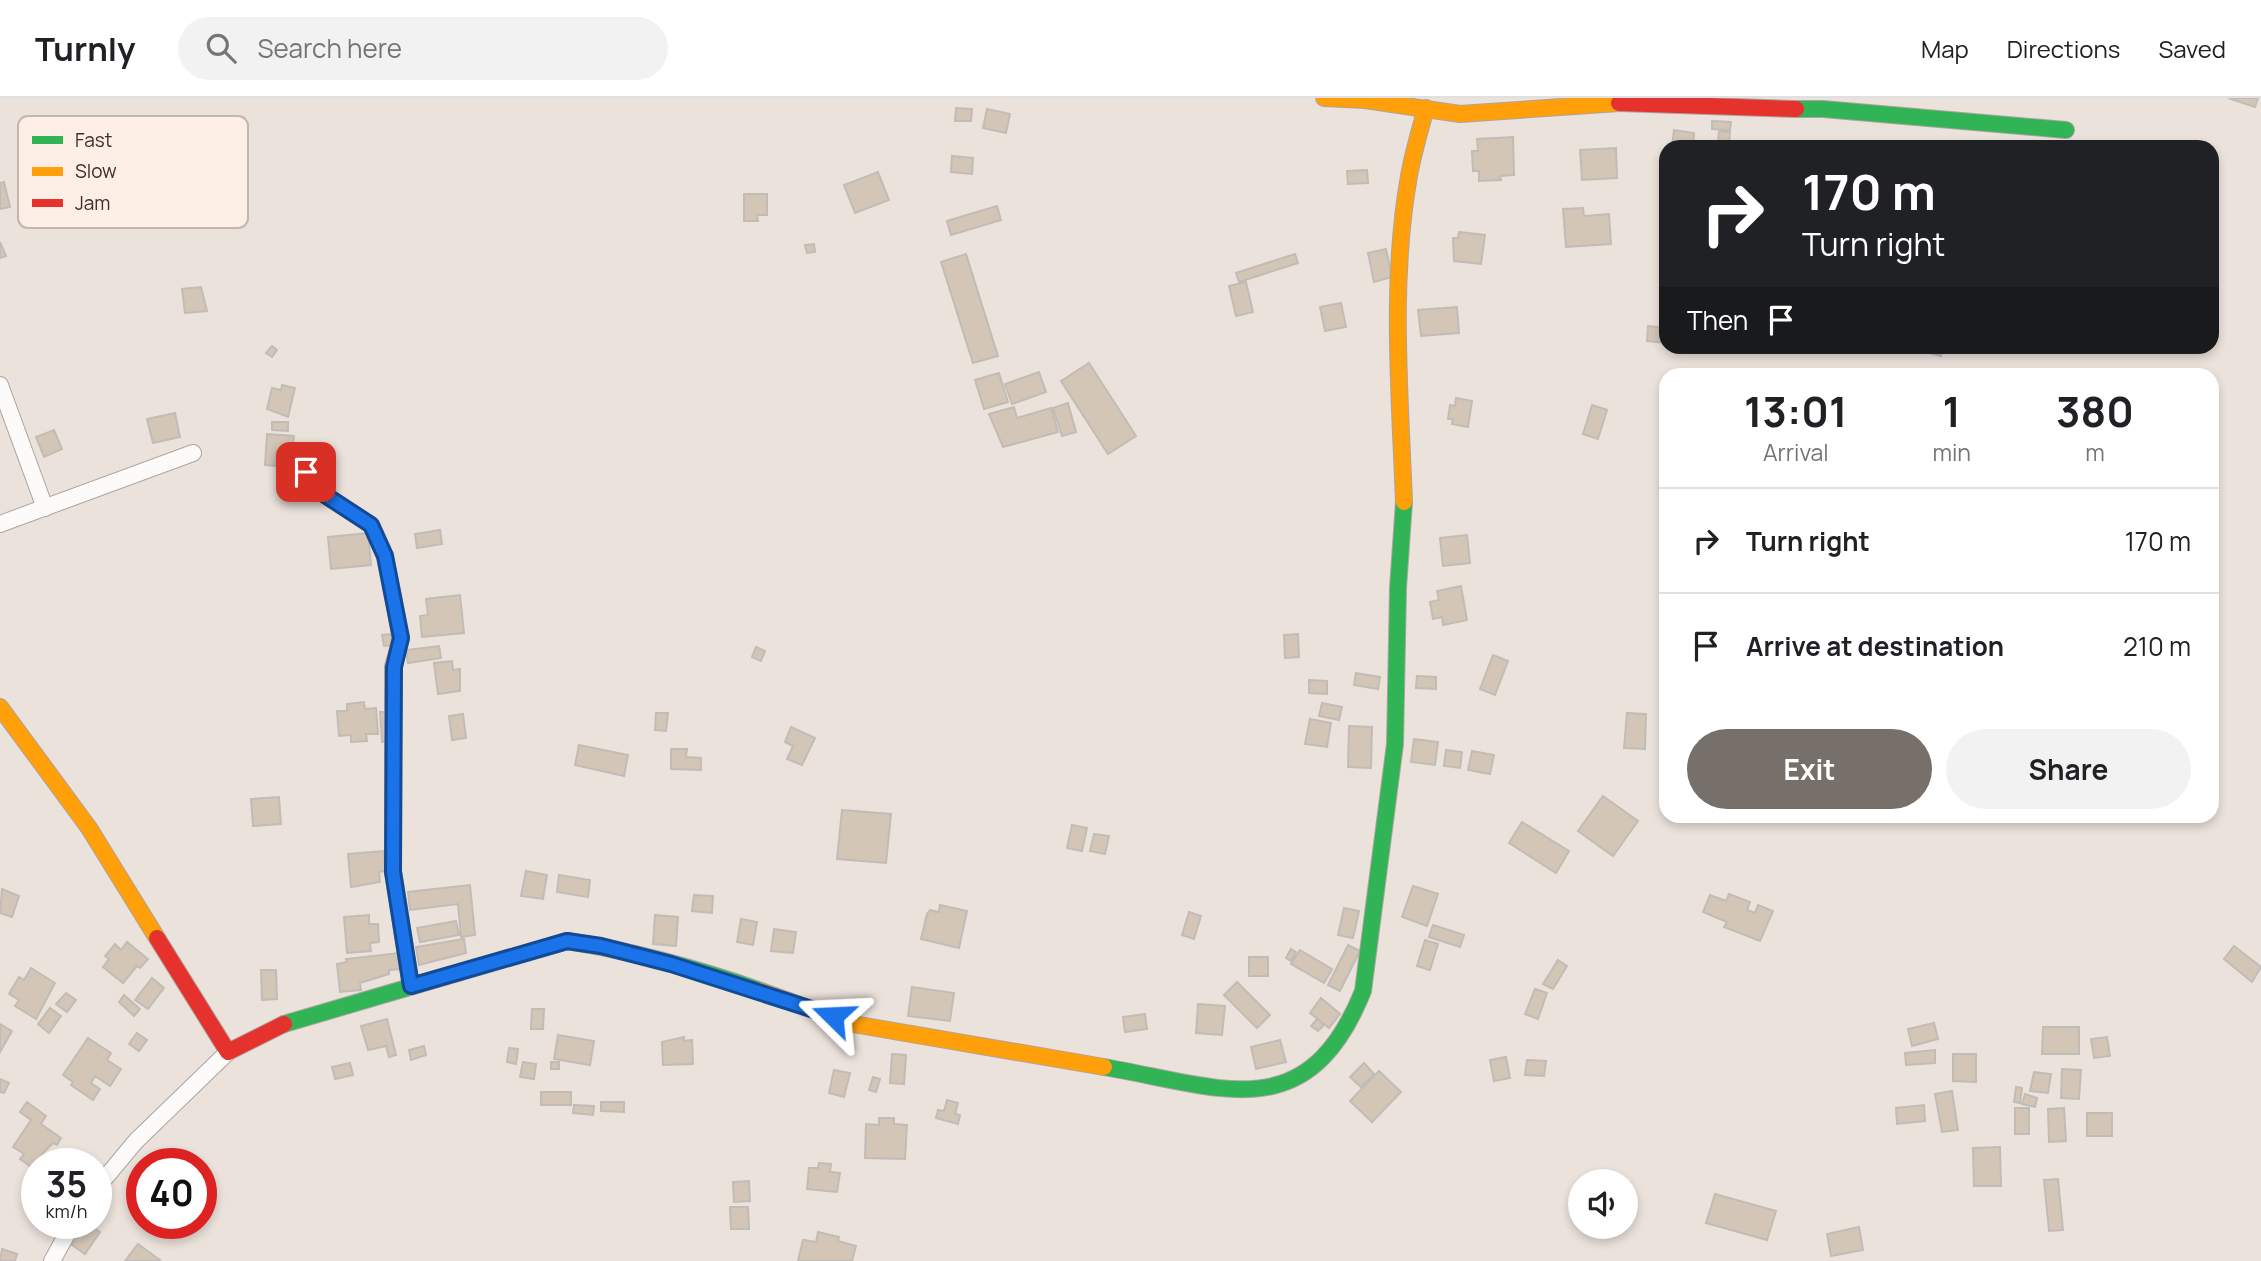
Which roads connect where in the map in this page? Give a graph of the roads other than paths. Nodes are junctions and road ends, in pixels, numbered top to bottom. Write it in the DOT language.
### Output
graph roads {
  1 [pos="1324,98"];
  2 [pos="1426,108"];
  3 [pos="2066,130"];
  4 [pos="0,385"];
  5 [pos="194,453"];
  6 [pos="306,472"];
  7 [pos="45,508"];
  8 [pos="0,524"];
  9 [pos="0,707"];
  10 [pos="411,986"];
  11 [pos="228,1052"];
  12 [pos="112,1170"];
  13 [pos="64,1239"];
  14 [pos="52,1261"];
  1 -- 2 [label="street"];
  2 -- 3 [label="street"];
  2 -- 10 [label="street"];
  4 -- 7 [label="street"];
  5 -- 7 [label="street"];
  6 -- 10 [label="street"];
  7 -- 8 [label="street"];
  9 -- 11 [label="street"];
  10 -- 11 [label="street"];
  11 -- 12 [label="street"];
  13 -- 14 [label="street"];
}
